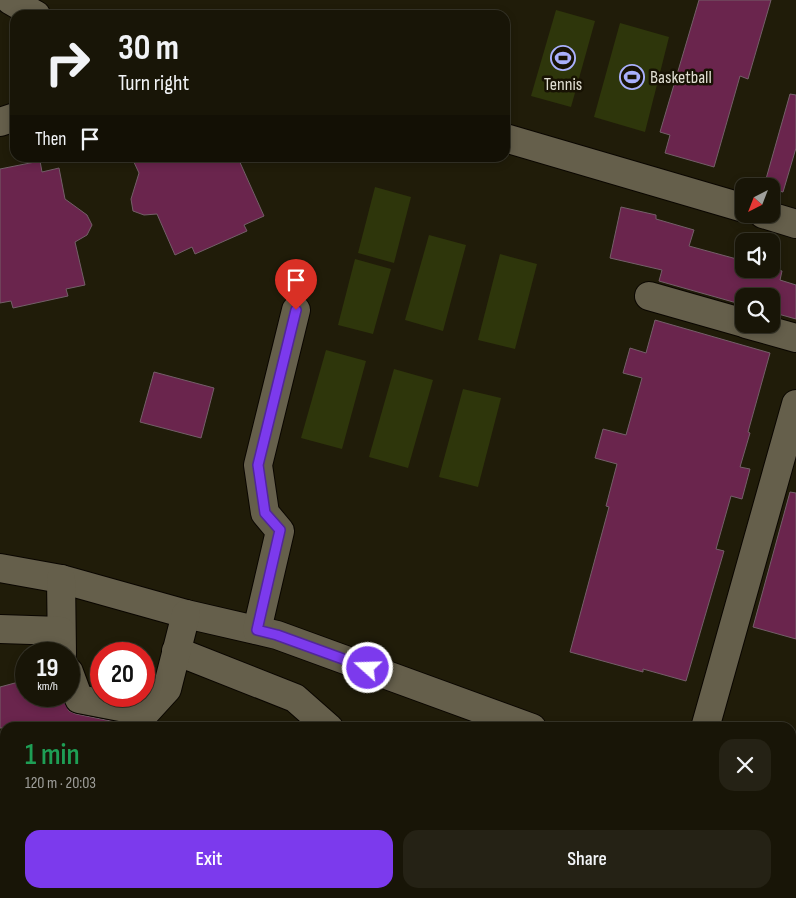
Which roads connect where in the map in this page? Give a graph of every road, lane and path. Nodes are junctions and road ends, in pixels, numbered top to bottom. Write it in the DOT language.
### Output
graph roads {
  1 [pos="10,0"];
  2 [pos="27,10"];
  3 [pos="510,139"];
  4 [pos="735,205"];
  5 [pos="780,219"];
  6 [pos="796,224"];
  7 [pos="648,296"];
  8 [pos="296,310"];
  9 [pos="735,321"];
  10 [pos="778,333"];
  11 [pos="796,338"];
  12 [pos="796,404"];
  13 [pos="0,568"];
  14 [pos="61,580"];
  15 [pos="186,614"];
  16 [pos="0,629"];
  17 [pos="257,630"];
  18 [pos="62,642"];
  19 [pos="176,651"];
  20 [pos="80,699"];
  21 [pos="322,722"];
  22 [pos="516,722"];
  23 [pos="707,722"];
  1 -- 2 [label="lane"];
  3 -- 4 [label="lane"];
  5 -- 6 [label="lane"];
  7 -- 9 [label="lane"];
  8 -- 17 [label="lane"];
  10 -- 11 [label="lane"];
  12 -- 23 [label="lane"];
  13 -- 14 [label="lane"];
  14 -- 15 [label="lane"];
  14 -- 18 [label="lane"];
  15 -- 17 [label="lane"];
  15 -- 19 [label="lane"];
  16 -- 18 [label="lane"];
  17 -- 22 [label="lane"];
  19 -- 20 [label="lane"];
  19 -- 21 [label="lane"];
}
